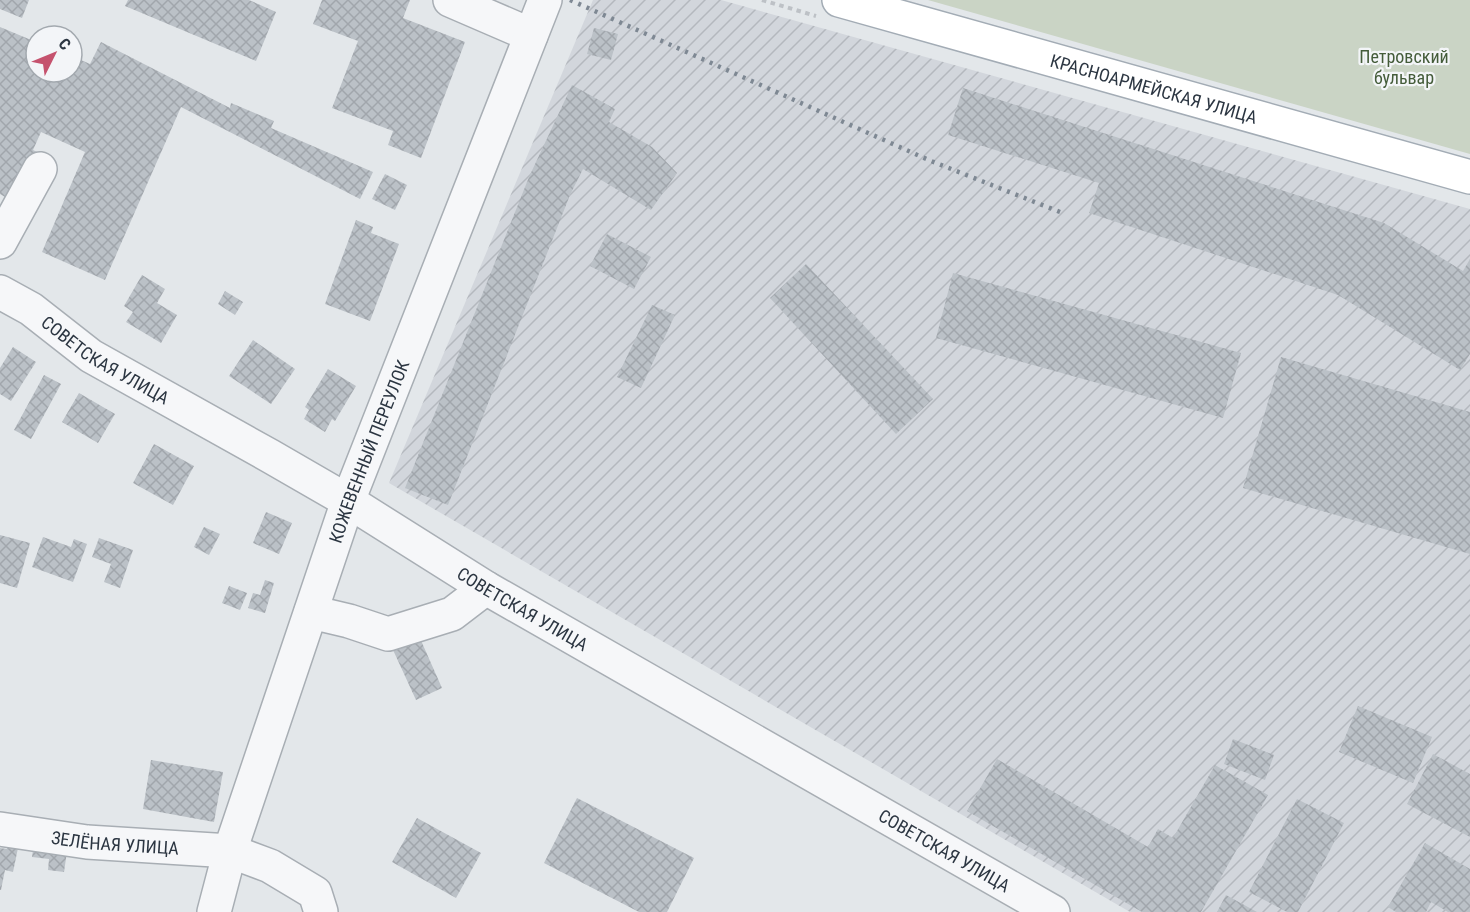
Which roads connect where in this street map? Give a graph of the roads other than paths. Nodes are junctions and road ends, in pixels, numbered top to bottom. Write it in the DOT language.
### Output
graph roads {
  1 [pos="450,0"];
  2 [pos="545,0"];
  3 [pos="839,0"];
  4 [pos="531,35"];
  5 [pos="40,169"];
  6 [pos="1470,177"];
  7 [pos="5,222"];
  8 [pos="0,292"];
  9 [pos="348,501"];
  10 [pos="486,588"];
  11 [pos="311,612"];
  12 [pos="0,829"];
  13 [pos="231,851"];
  14 [pos="1035,908"];
  15 [pos="214,912"];
  16 [pos="321,912"];
  1 -- 4 [label="street"];
  2 -- 4 [label="street, КОЖЕВЕННЫЙ ПЕРЕУЛОК"];
  3 -- 6 [label="main road, КРАСНОАРМЕЙСКАЯ УЛИЦА"];
  4 -- 9 [label="street, КОЖЕВЕННЫЙ ПЕРЕУЛОК"];
  5 -- 7 [label="street"];
  8 -- 9 [label="street, СОВЕТСКАЯ УЛИЦА"];
  9 -- 10 [label="street, СОВЕТСКАЯ УЛИЦА"];
  9 -- 11 [label="street, КОЖЕВЕННЫЙ ПЕРЕУЛОК"];
  10 -- 11 [label="street"];
  10 -- 14 [label="street, СОВЕТСКАЯ УЛИЦА"];
  11 -- 13 [label="street, КОЖЕВЕННЫЙ ПЕРЕУЛОК"];
  12 -- 13 [label="street, ЗЕЛЁНАЯ УЛИЦА"];
  13 -- 15 [label="street, КОЖЕВЕННЫЙ ПЕРЕУЛОК"];
  13 -- 16 [label="street, ЗЕЛЁНАЯ УЛИЦА"];
}
